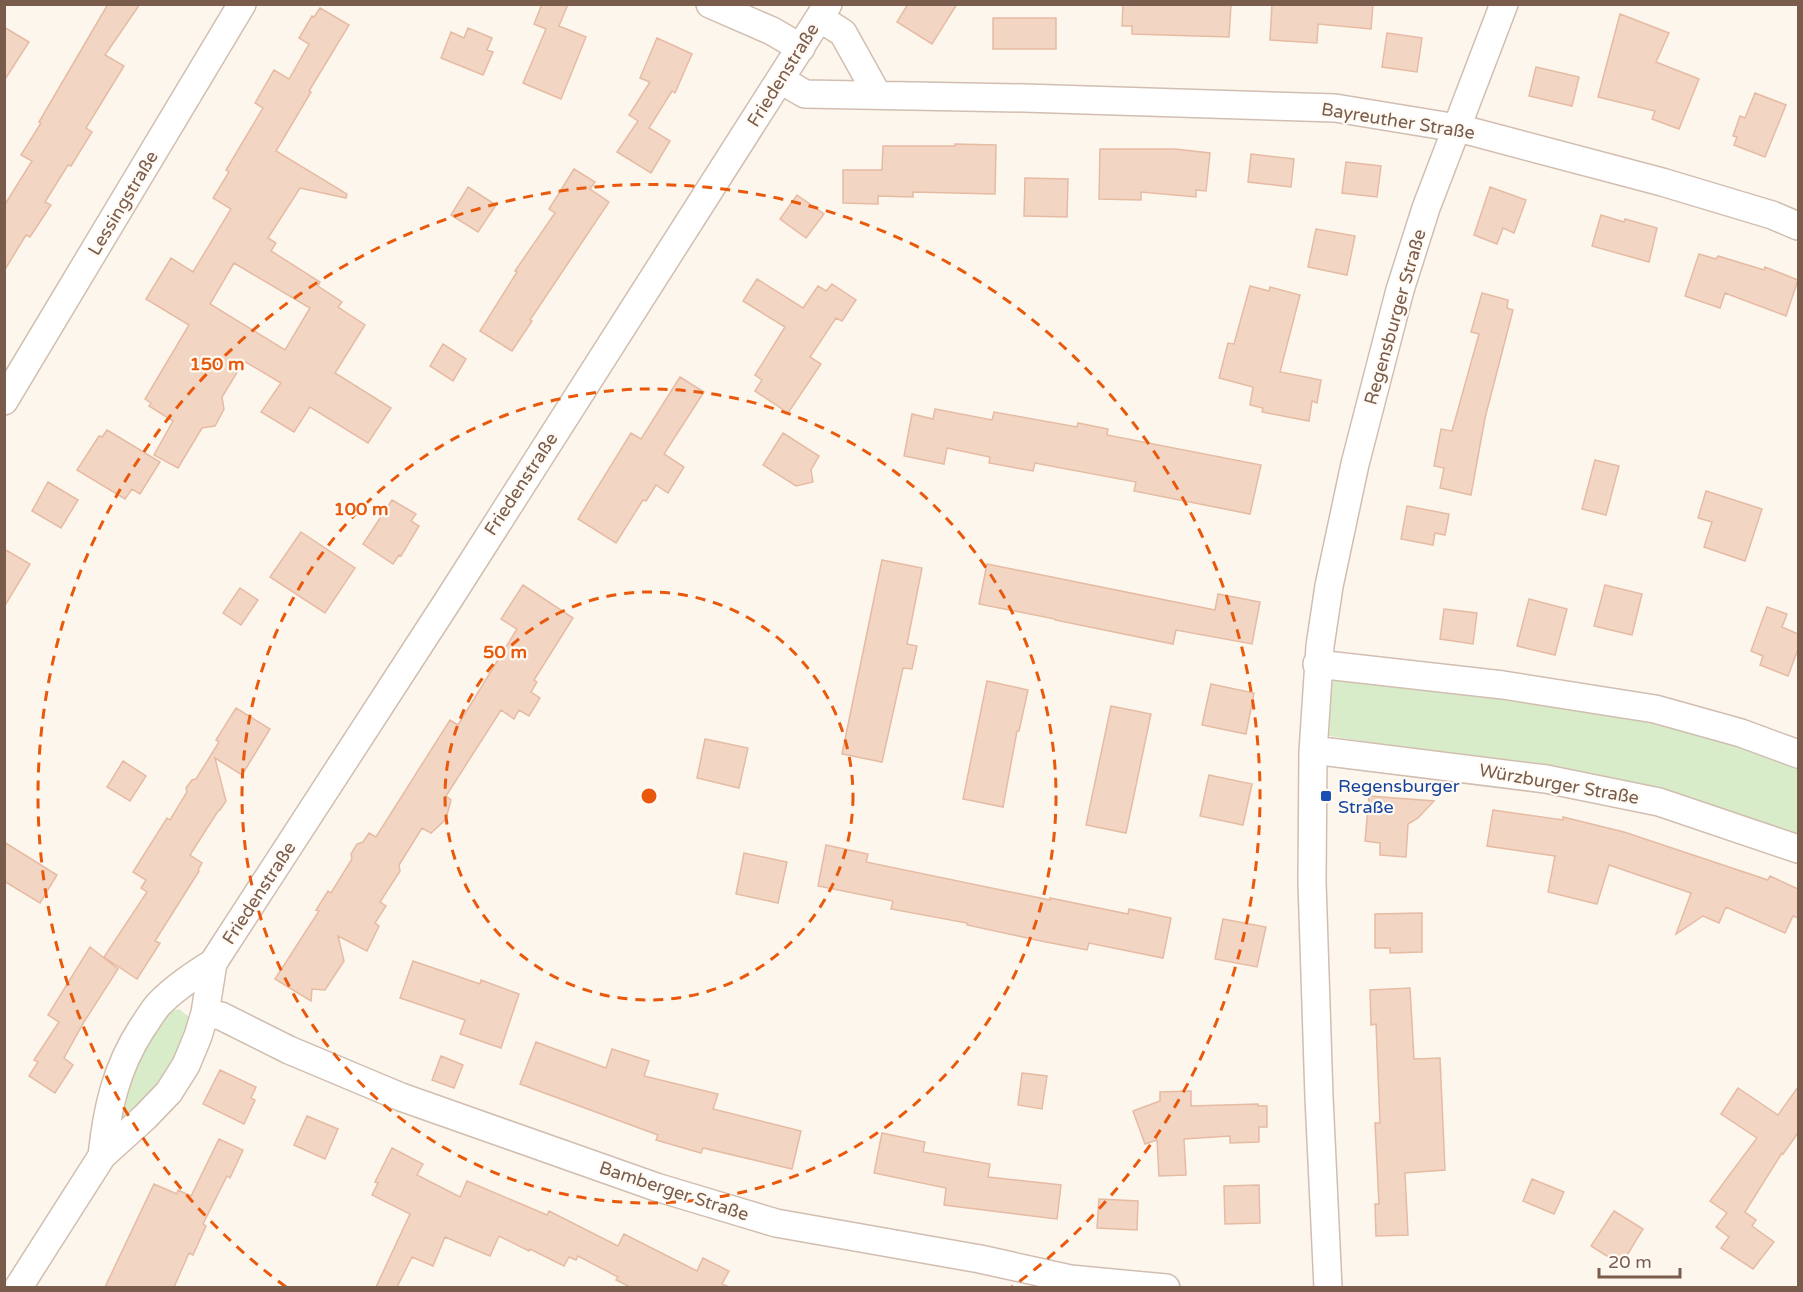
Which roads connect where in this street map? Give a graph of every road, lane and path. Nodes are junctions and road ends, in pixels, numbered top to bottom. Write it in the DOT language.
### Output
graph roads {
  1 [pos="242,4"];
  2 [pos="710,4"];
  3 [pos="1504,4"];
  4 [pos="824,11"];
  5 [pos="801,48"];
  6 [pos="781,80"];
  7 [pos="877,94"];
  8 [pos="1456,128"];
  9 [pos="1798,226"];
  10 [pos="4,401"];
  11 [pos="1317,664"];
  12 [pos="1313,752"];
  13 [pos="1798,754"];
  14 [pos="1798,849"];
  15 [pos="213,963"];
  16 [pos="205,1013"];
  17 [pos="102,1156"];
  18 [pos="18,1287"];
  19 [pos="1166,1287"];
  20 [pos="1328,1287"];
  1 -- 10 [label="street, Lessingstraße"];
  2 -- 5 [label="street"];
  3 -- 8 [label="street, Regensburger Straße"];
  4 -- 5 [label="street, Friedenstraße"];
  4 -- 7 [label="street"];
  5 -- 6 [label="street, Friedenstraße"];
  6 -- 7 [label="street, Bayreuther Straße"];
  6 -- 15 [label="street, Friedenstraße"];
  7 -- 8 [label="street, Bayreuther Straße"];
  8 -- 9 [label="street, Bayreuther Straße"];
  8 -- 11 [label="street, Regensburger Straße"];
  11 -- 12 [label="street, Regensburger Straße"];
  11 -- 13 [label="street"];
  12 -- 14 [label="street, Würzburger Straße"];
  12 -- 20 [label="street, Regensburger Straße"];
  15 -- 16 [label="street, Friedenstraße"];
  15 -- 17 [label="street, Friedenstraße"];
  16 -- 17 [label="street, Friedenstraße"];
  16 -- 19 [label="street, Bamberger Straße"];
  17 -- 18 [label="street, Friedenstraße"];
}
